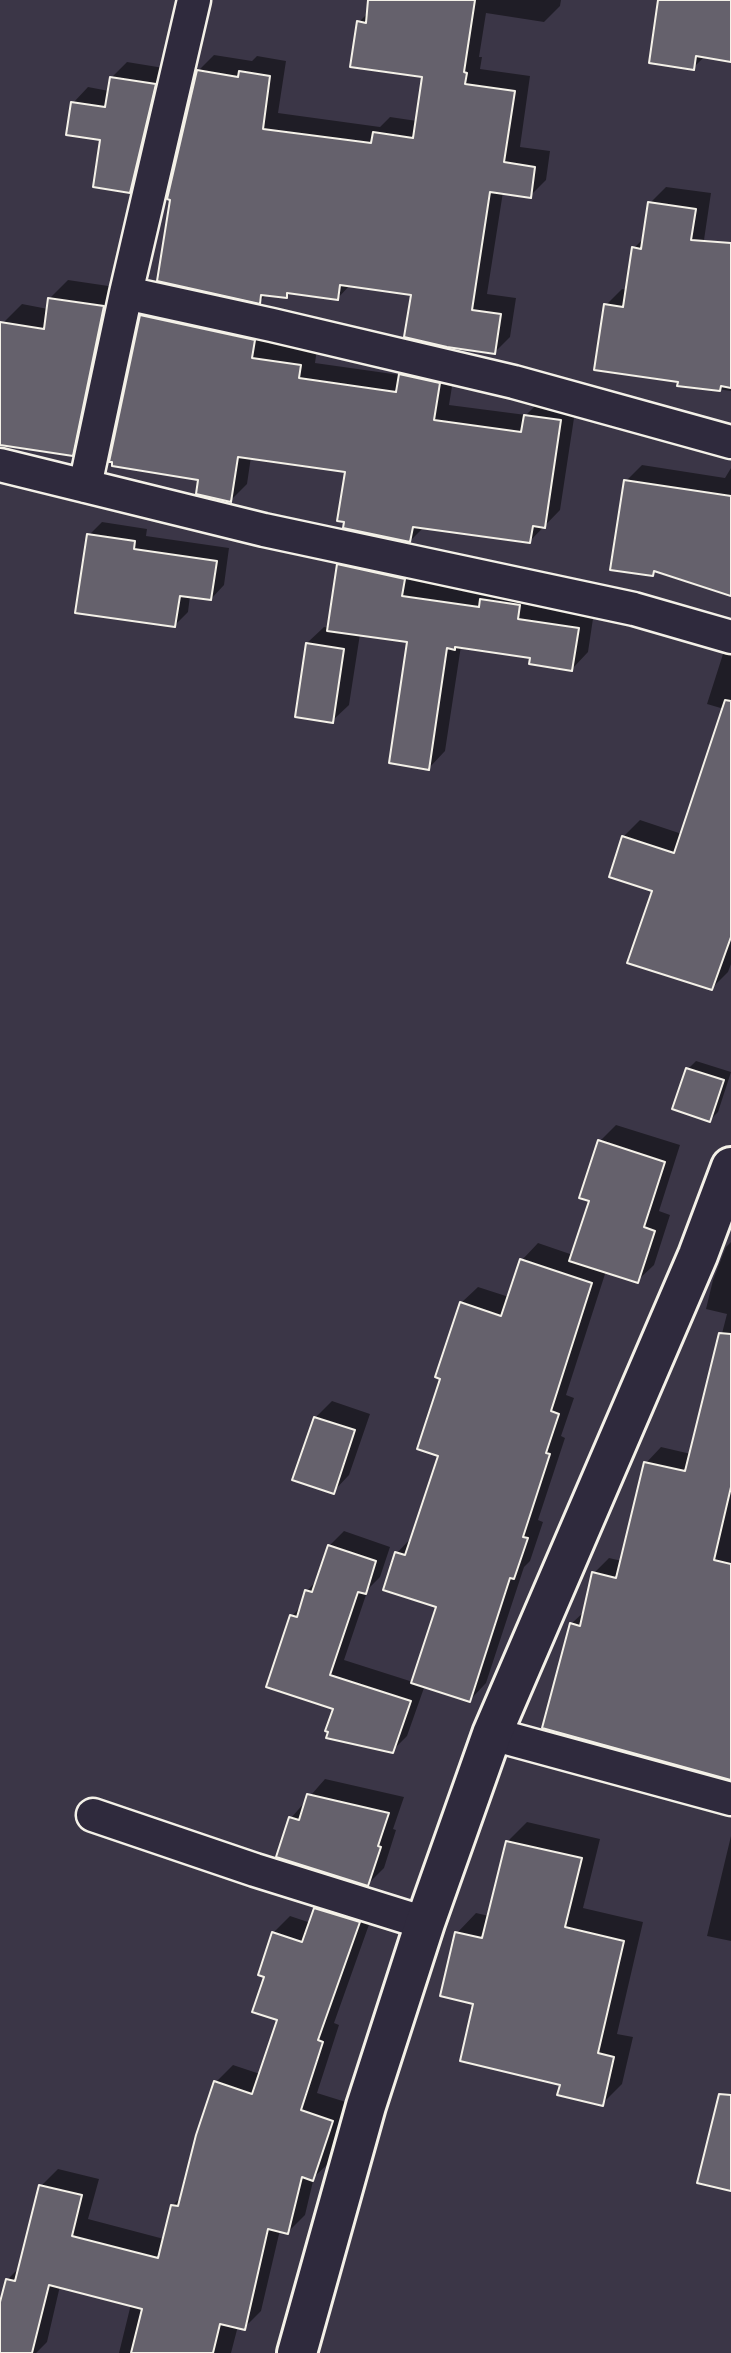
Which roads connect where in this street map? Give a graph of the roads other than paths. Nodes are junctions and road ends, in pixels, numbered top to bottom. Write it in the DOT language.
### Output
graph roads {
  1 [pos="194,0"];
  2 [pos="126,293"];
  3 [pos="731,442"];
  4 [pos="0,465"];
  5 [pos="85,486"];
  6 [pos="731,638"];
  7 [pos="731,1167"];
  8 [pos="492,1734"];
  9 [pos="731,1799"];
  10 [pos="93,1815"];
  11 [pos="425,1923"];
  12 [pos="297,2353"];
  1 -- 2 [label="street"];
  2 -- 3 [label="street"];
  2 -- 5 [label="street"];
  4 -- 5 [label="street"];
  5 -- 6 [label="street"];
  7 -- 8 [label="street"];
  8 -- 9 [label="street"];
  8 -- 11 [label="street"];
  10 -- 11 [label="street"];
  11 -- 12 [label="street"];
}
